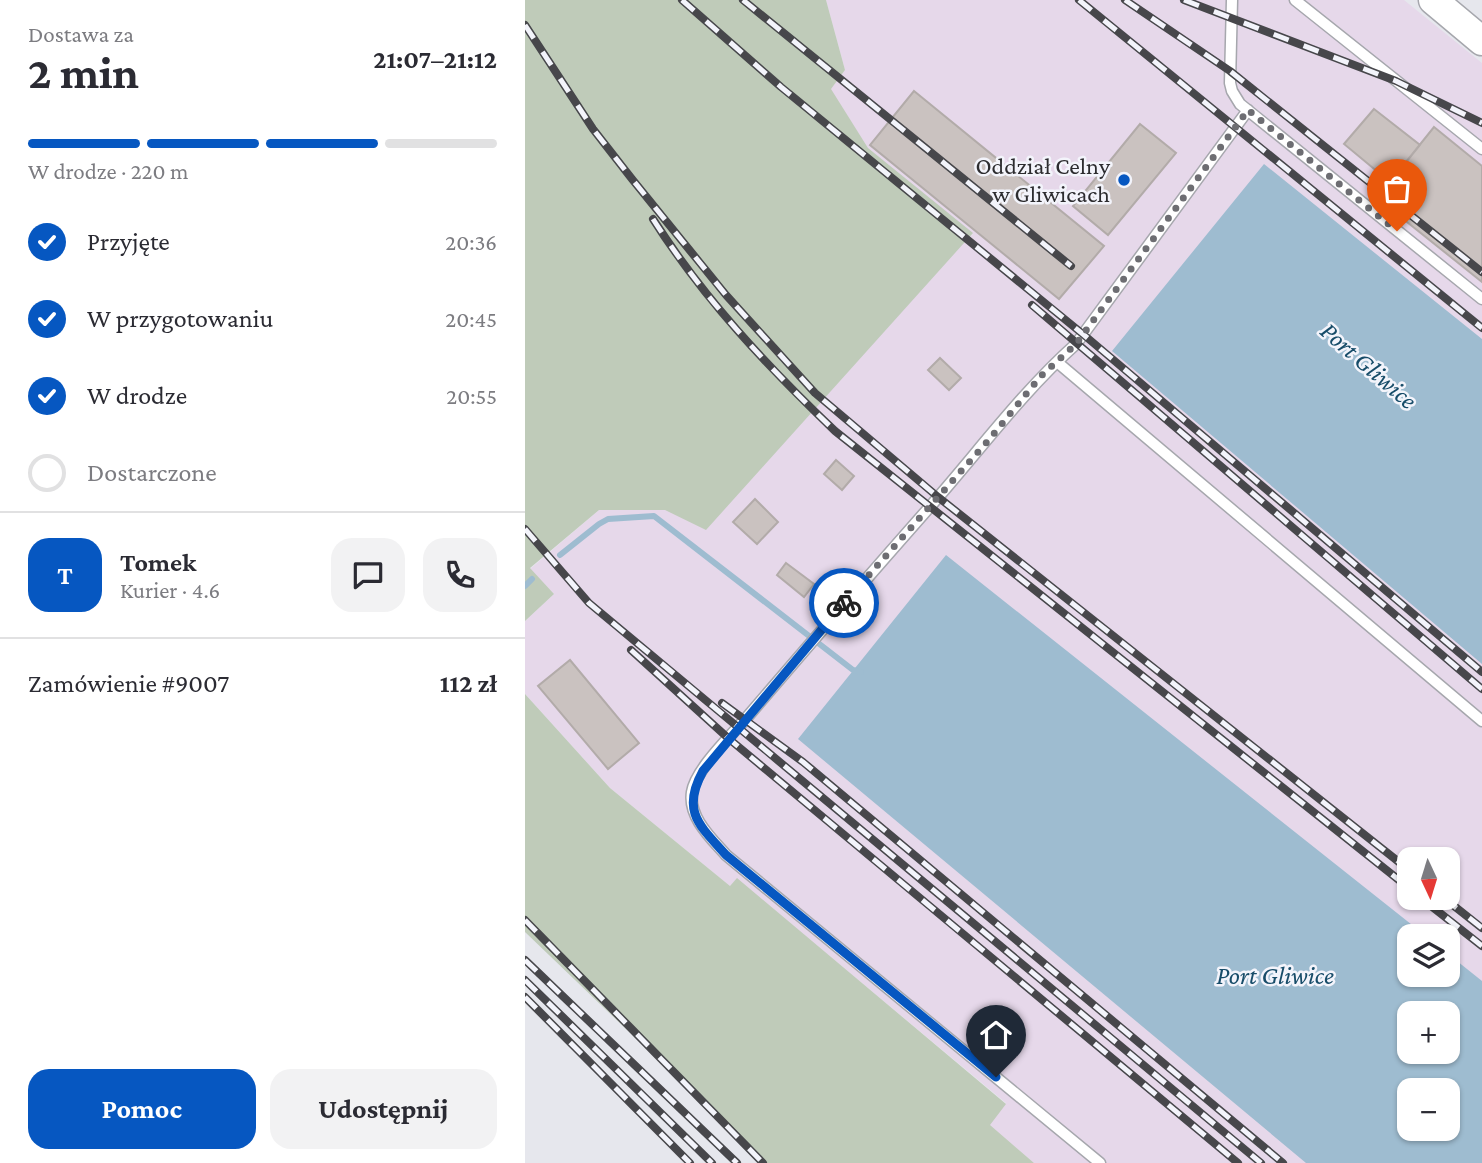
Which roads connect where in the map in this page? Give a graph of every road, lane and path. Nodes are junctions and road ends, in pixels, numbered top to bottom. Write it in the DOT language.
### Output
graph roads {
  1 [pos="1232,0"];
  2 [pos="1296,0"];
  3 [pos="1433,0"];
  4 [pos="1482,41"];
  5 [pos="1248,110"];
  6 [pos="1482,149"];
  7 [pos="1482,299"];
  8 [pos="1057,362"];
  9 [pos="1482,722"];
  10 [pos="1100,1163"];
  1 -- 5 [label="lane"];
  2 -- 6 [label="lane"];
  3 -- 4 [label="street"];
  5 -- 7 [label="lane"];
  5 -- 8 [label="lane"];
  8 -- 9 [label="lane"];
  8 -- 10 [label="lane"];
}
